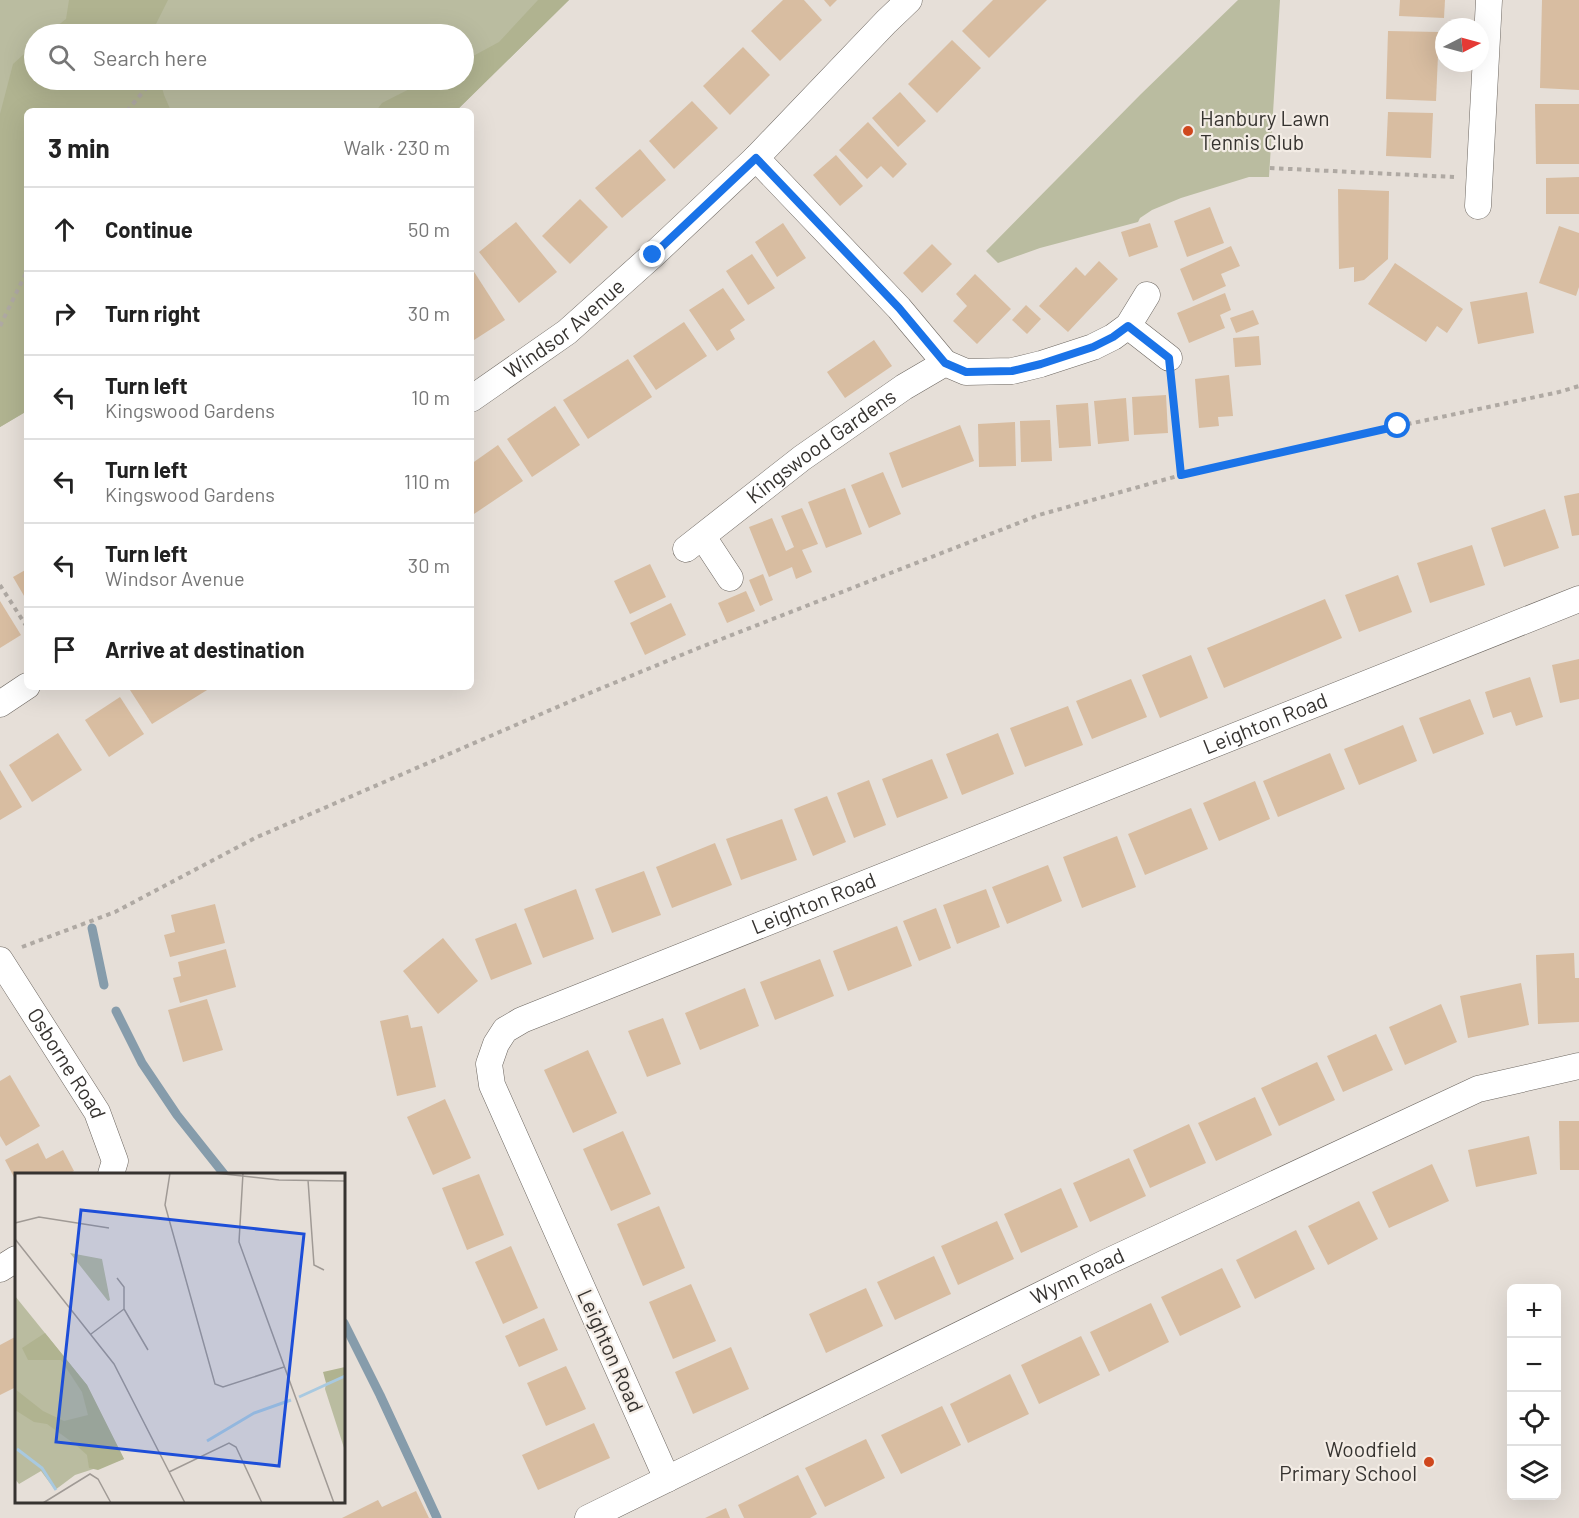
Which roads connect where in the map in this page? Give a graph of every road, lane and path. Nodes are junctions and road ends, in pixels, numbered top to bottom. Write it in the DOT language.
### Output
graph roads {
  1 [pos="909,0"];
  2 [pos="1489,0"];
  3 [pos="145,90"];
  4 [pos="130,108"];
  5 [pos="756,158"];
  6 [pos="1270,168"];
  7 [pos="1479,178"];
  8 [pos="1478,206"];
  9 [pos="24,278"];
  10 [pos="1147,294"];
  11 [pos="0,326"];
  12 [pos="1128,326"];
  13 [pos="1169,358"];
  14 [pos="945,363"];
  15 [pos="1579,386"];
  16 [pos="474,397"];
  17 [pos="1181,475"];
  18 [pos="730,578"];
  19 [pos="0,585"];
  20 [pos="1579,599"];
  21 [pos="24,622"];
  22 [pos="24,688"];
  23 [pos="0,704"];
  24 [pos="10,954"];
  25 [pos="1579,1066"];
  26 [pos="111,1173"];
  27 [pos="15,1260"];
  28 [pos="0,1269"];
  29 [pos="667,1479"];
  30 [pos="588,1518"];
  1 -- 5 [label="street, Windsor Avenue"];
  2 -- 7 [label="street"];
  3 -- 4 [label="path"];
  5 -- 14 [label="street"];
  5 -- 16 [label="street, Windsor Avenue"];
  6 -- 7 [label="path"];
  7 -- 8 [label="street"];
  9 -- 11 [label="path"];
  10 -- 12 [label="street"];
  12 -- 13 [label="street"];
  12 -- 14 [label="street"];
  13 -- 17 [label="path"];
  14 -- 18 [label="street, Kingswood Gardens"];
  15 -- 17 [label="path"];
  17 -- 24 [label="path"];
  19 -- 21 [label="path"];
  20 -- 29 [label="street, Leighton Road"];
  22 -- 23 [label="street"];
  24 -- 26 [label="street, Osborne Road"];
  25 -- 29 [label="street, Wynn Road"];
  27 -- 28 [label="street"];
  29 -- 30 [label="street, Wynn Road"];
}
